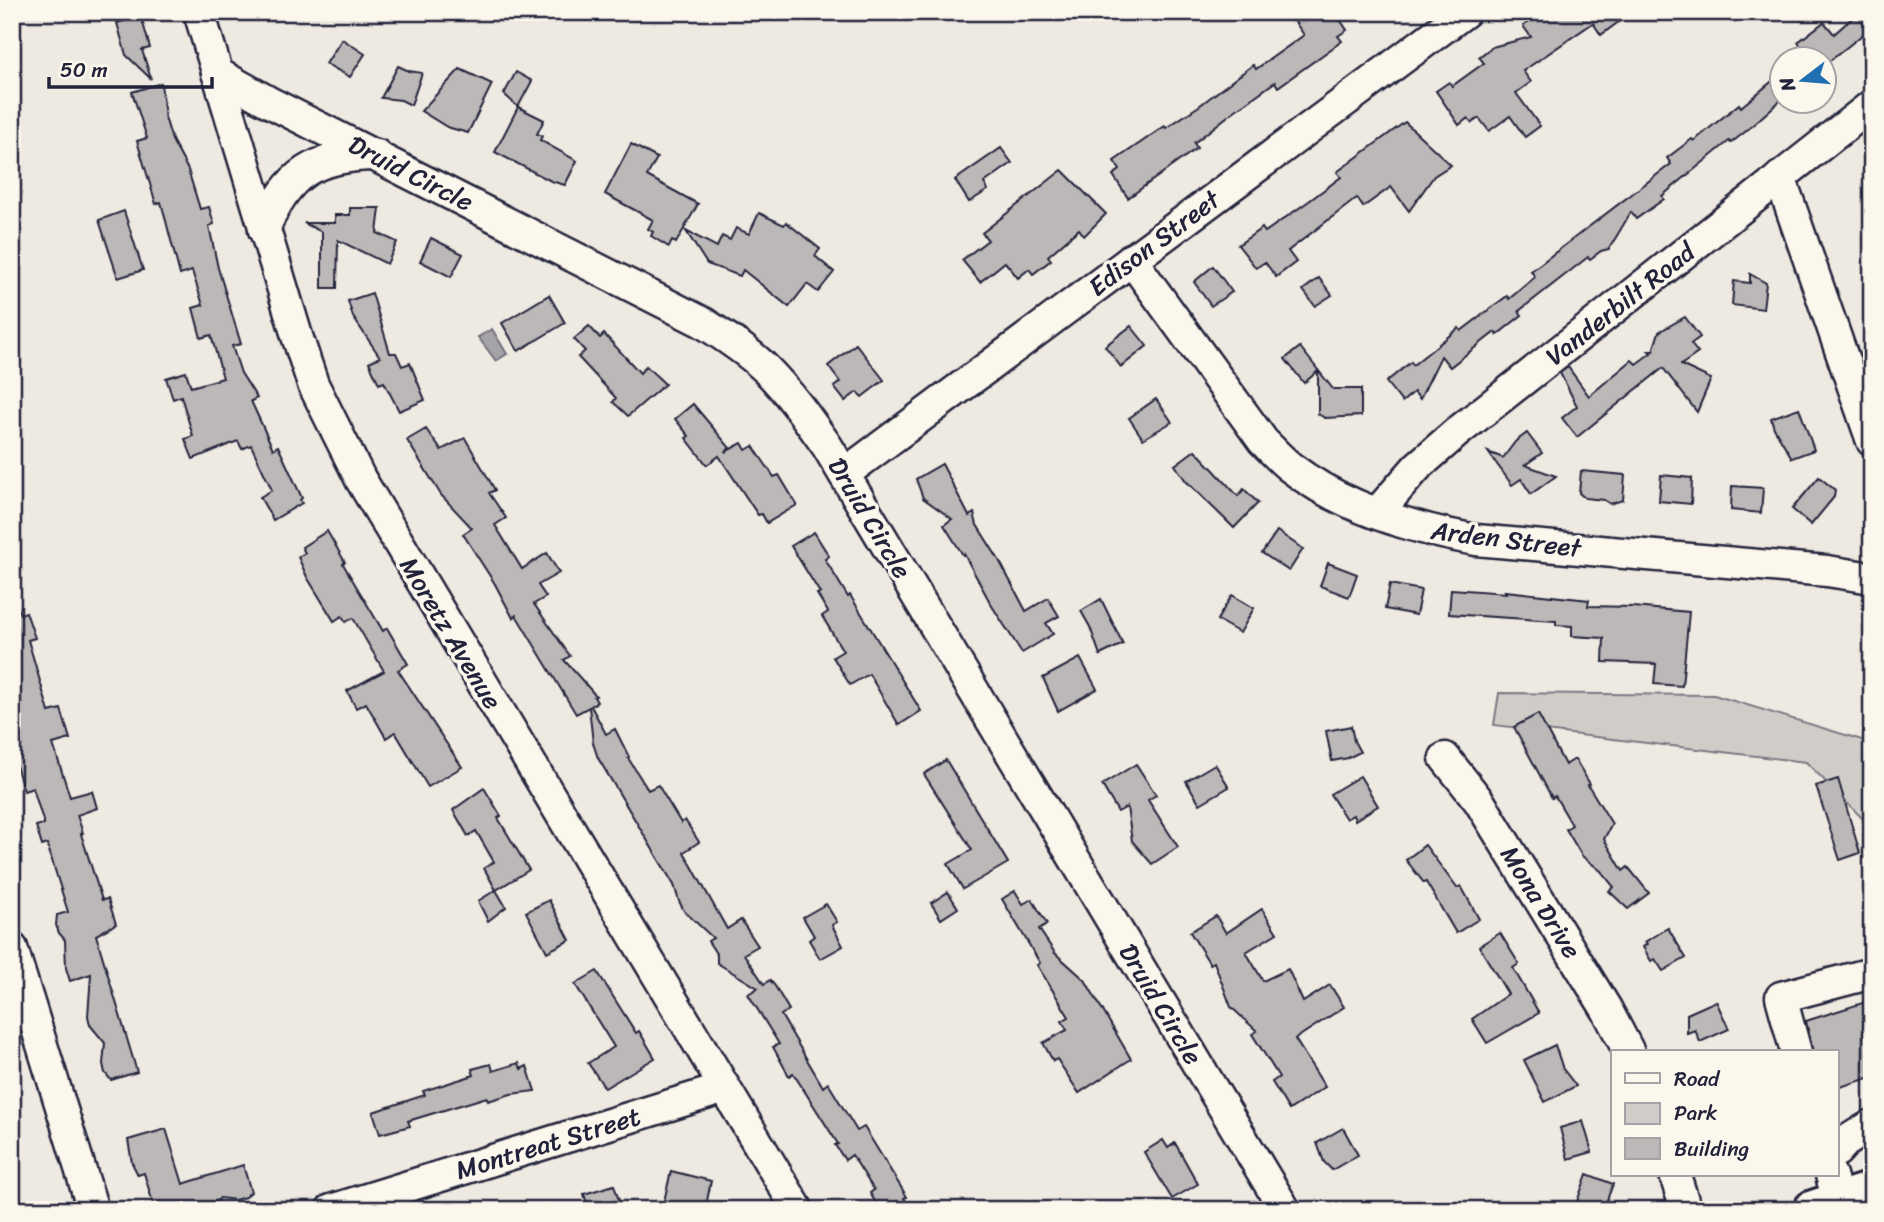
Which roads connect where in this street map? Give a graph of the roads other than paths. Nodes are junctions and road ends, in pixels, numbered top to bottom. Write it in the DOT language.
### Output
graph roads {
  1 [pos="199,12"];
  2 [pos="1465,12"];
  3 [pos="217,73"];
  4 [pos="1872,105"];
  5 [pos="378,155"];
  6 [pos="1780,177"];
  7 [pos="264,230"];
  8 [pos="1131,259"];
  9 [pos="1872,441"];
  10 [pos="844,474"];
  11 [pos="1377,513"];
  12 [pos="1872,578"];
  13 [pos="1445,758"];
  14 [pos="12,948"];
  15 [pos="1872,973"];
  16 [pos="1628,1050"];
  17 [pos="1795,1050"];
  18 [pos="725,1088"];
  19 [pos="1872,1125"];
  20 [pos="1839,1149"];
  21 [pos="1675,1176"];
  22 [pos="93,1210"];
  23 [pos="331,1210"];
  24 [pos="798,1210"];
  25 [pos="1285,1210"];
  26 [pos="1686,1210"];
  1 -- 3 [label="street, Moretz Avenue"];
  2 -- 8 [label="street, Edison Street"];
  3 -- 5 [label="street, Druid Circle"];
  3 -- 7 [label="street, Moretz Avenue"];
  4 -- 6 [label="street, Vanderbilt Road"];
  5 -- 7 [label="street"];
  5 -- 10 [label="street, Druid Circle"];
  6 -- 9 [label="street"];
  6 -- 11 [label="street, Vanderbilt Road"];
  7 -- 18 [label="street, Moretz Avenue"];
  8 -- 10 [label="street, Edison Street"];
  8 -- 11 [label="street, Arden Street"];
  10 -- 25 [label="street, Druid Circle"];
  11 -- 12 [label="street, Arden Street"];
  13 -- 16 [label="street, Mona Drive"];
  14 -- 22 [label="street"];
  15 -- 17 [label="street"];
  18 -- 23 [label="street, Montreat Street"];
  18 -- 24 [label="street, Moretz Avenue"];
  19 -- 20 [label="street"];
  21 -- 26 [label="street"];
}
